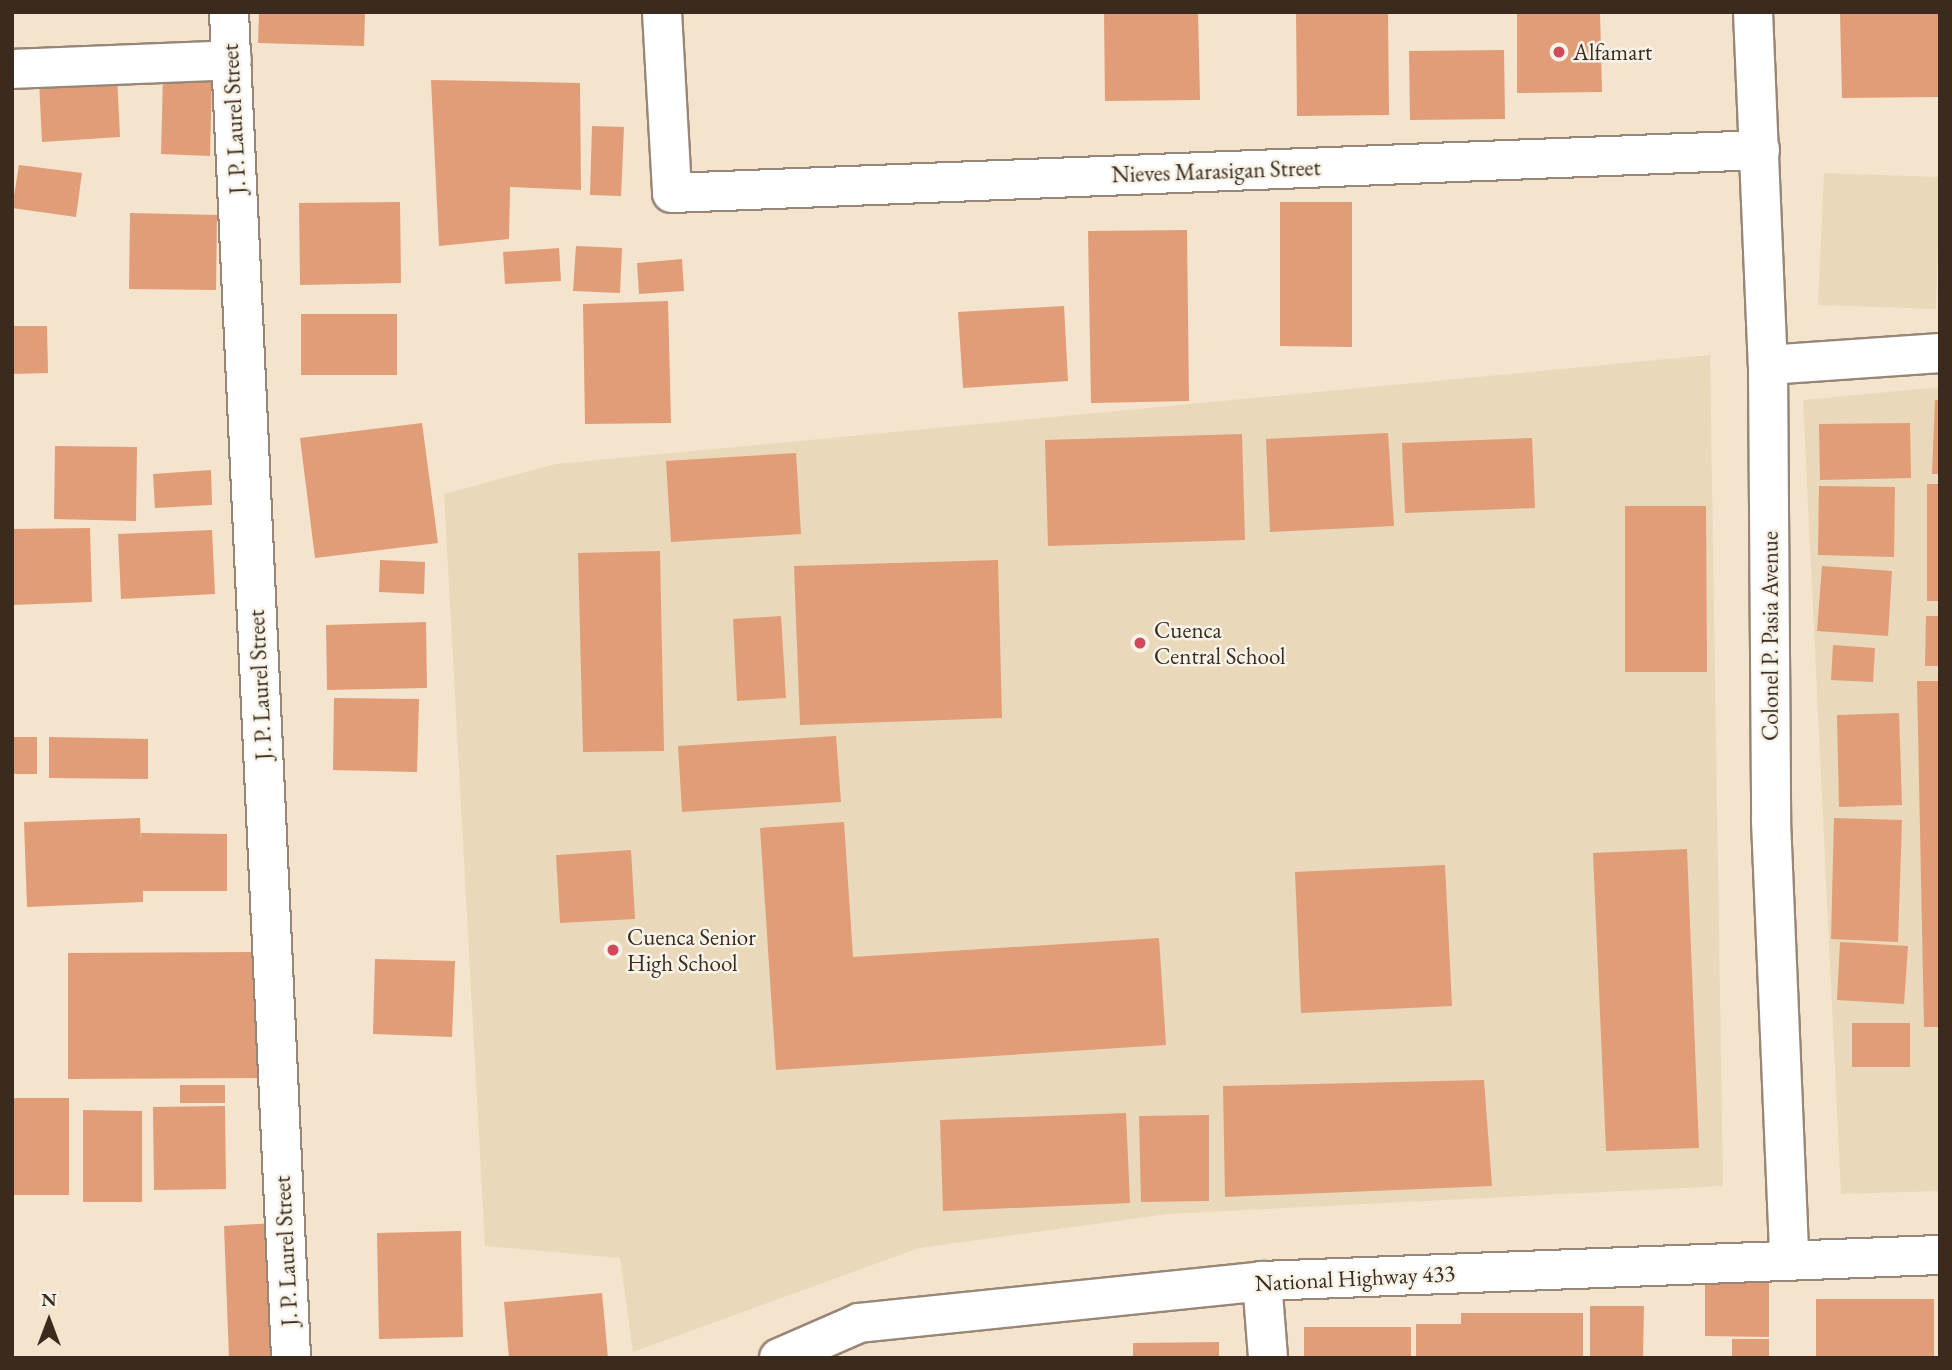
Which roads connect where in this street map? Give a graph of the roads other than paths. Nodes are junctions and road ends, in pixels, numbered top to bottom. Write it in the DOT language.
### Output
graph roads {
  1 [pos="229,12"];
  2 [pos="662,12"];
  3 [pos="1753,12"];
  4 [pos="232,60"];
  5 [pos="12,69"];
  6 [pos="1760,150"];
  7 [pos="1940,353"];
  8 [pos="1768,365"];
  9 [pos="1940,1255"];
  10 [pos="1788,1259"];
  11 [pos="1262,1282"];
  12 [pos="291,1358"];
  13 [pos="779,1358"];
  14 [pos="1268,1358"];
  1 -- 4 [label="street, J. P. Laurel Street"];
  2 -- 6 [label="street, Nieves Marasigan Street"];
  3 -- 6 [label="street, Colonel P. Pasia Avenue"];
  4 -- 5 [label="street"];
  4 -- 12 [label="street, J. P. Laurel Street"];
  6 -- 8 [label="street, Colonel P. Pasia Avenue"];
  7 -- 8 [label="street"];
  8 -- 10 [label="street, Colonel P. Pasia Avenue"];
  9 -- 10 [label="street, National Highway 433"];
  10 -- 11 [label="street, National Highway 433"];
  11 -- 13 [label="street, National Highway 433"];
  11 -- 14 [label="street"];
}
